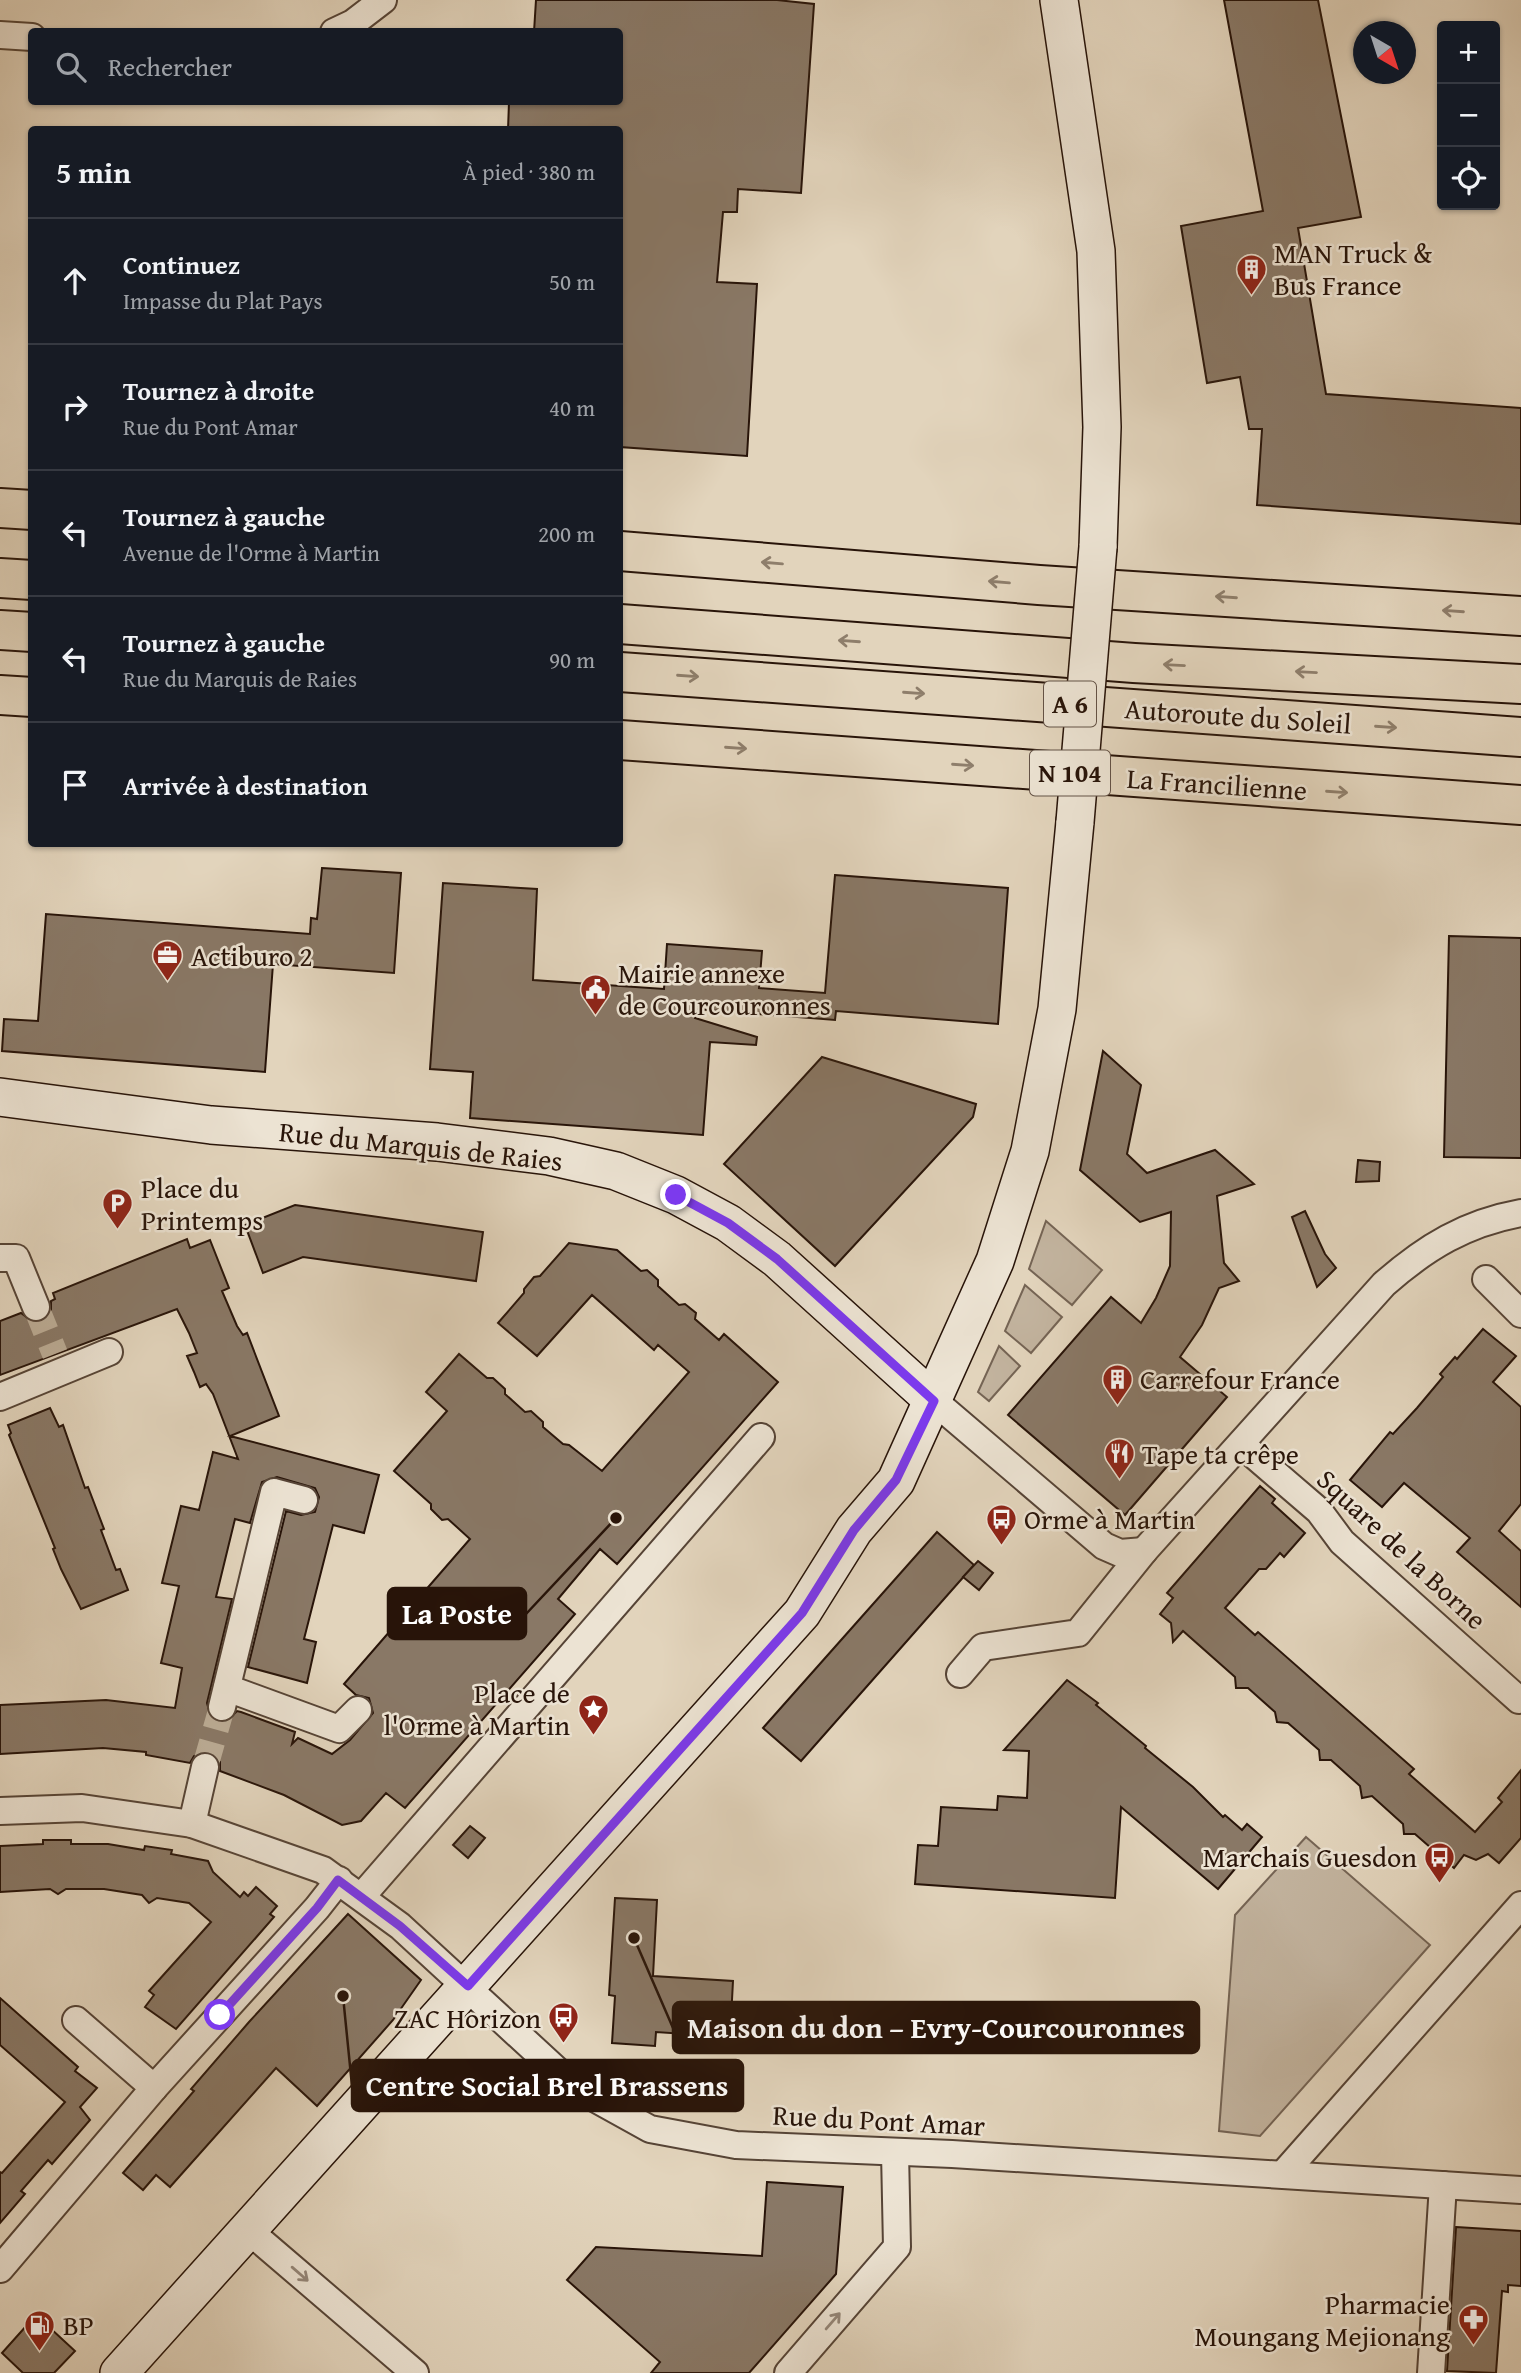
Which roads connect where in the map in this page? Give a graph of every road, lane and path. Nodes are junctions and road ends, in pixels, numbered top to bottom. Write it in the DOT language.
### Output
graph roads {
  1 [pos="383,0"];
  2 [pos="1059,0"];
  3 [pos="342,28"];
  4 [pos="0,35"];
  5 [pos="28,37"];
  6 [pos="0,508"];
  7 [pos="28,510"];
  8 [pos="623,551"];
  9 [pos="0,578"];
  10 [pos="28,580"];
  11 [pos="1521,616"];
  12 [pos="623,624"];
  13 [pos="0,630"];
  14 [pos="28,632"];
  15 [pos="623,671"];
  16 [pos="1521,684"];
  17 [pos="0,695"];
  18 [pos="28,697"];
  19 [pos="1521,737"];
  20 [pos="623,740"];
  21 [pos="1521,805"];
  22 [pos="0,1097"];
  23 [pos="1521,1213"];
  24 [pos="8,1258"];
  25 [pos="1486,1279"];
  26 [pos="36,1307"];
  27 [pos="1521,1314"];
  28 [pos="109,1352"];
  29 [pos="0,1396"];
  30 [pos="934,1401"];
  31 [pos="761,1437"];
  32 [pos="1241,1444"];
  33 [pos="304,1500"];
  34 [pos="1144,1551"];
  35 [pos="960,1674"];
  36 [pos="1519,1700"];
  37 [pos="358,1710"];
  38 [pos="205,1767"];
  39 [pos="0,1811"];
  40 [pos="192,1824"];
  41 [pos="338,1880"];
  42 [pos="362,1896"];
  43 [pos="1521,1905"];
  44 [pos="468,1986"];
  45 [pos="76,2020"];
  46 [pos="154,2088"];
  47 [pos="895,2152"];
  48 [pos="1284,2174"];
  49 [pos="1443,2185"];
  50 [pos="1521,2190"];
  51 [pos="248,2230"];
  52 [pos="0,2269"];
  53 [pos="119,2373"];
  54 [pos="415,2373"];
  55 [pos="788,2373"];
  56 [pos="1431,2373"];
  1 -- 3 [label="street"];
  2 -- 30 [label="main road, bridge"];
  4 -- 5 [label="street"];
  6 -- 7 [label="highway"];
  11 -- 8 [label="highway, one-way"];
  9 -- 10 [label="highway"];
  16 -- 12 [label="highway, Autoroute du Soleil / A 6, one-way"];
  13 -- 14 [label="highway"];
  15 -- 19 [label="highway, Autoroute du Soleil / A 6, one-way"];
  17 -- 18 [label="highway"];
  20 -- 21 [label="highway, La Francilienne / N 104, one-way"];
  22 -- 30 [label="main road, Rue du Marquis de Raies"];
  23 -- 32 [label="street"];
  24 -- 26 [label="street"];
  25 -- 27 [label="street"];
  28 -- 29 [label="street"];
  30 -- 34 [label="street"];
  30 -- 44 [label="main road"];
  31 -- 42 [label="street"];
  32 -- 34 [label="street"];
  32 -- 36 [label="street, Square de la Borne"];
  33 -- 37 [label="street"];
  34 -- 35 [label="street"];
  38 -- 40 [label="street"];
  39 -- 40 [label="street, Rue du Pont Amar"];
  40 -- 41 [label="street, Rue du Pont Amar"];
  41 -- 42 [label="street, Rue du Pont Amar"];
  41 -- 46 [label="street"];
  42 -- 44 [label="street, Rue du Pont Amar"];
  43 -- 48 [label="street"];
  44 -- 47 [label="street, Rue du Pont Amar"];
  44 -- 51 [label="main road"];
  45 -- 46 [label="street"];
  46 -- 52 [label="street"];
  47 -- 48 [label="street, Rue du Pont Amar"];
  55 -- 47 [label="street, one-way"];
  48 -- 49 [label="street, Rue du Pont Amar"];
  49 -- 50 [label="street, Rue du Pont Amar"];
  49 -- 56 [label="street"];
  51 -- 53 [label="main road"];
  51 -- 54 [label="street, one-way"];
}
